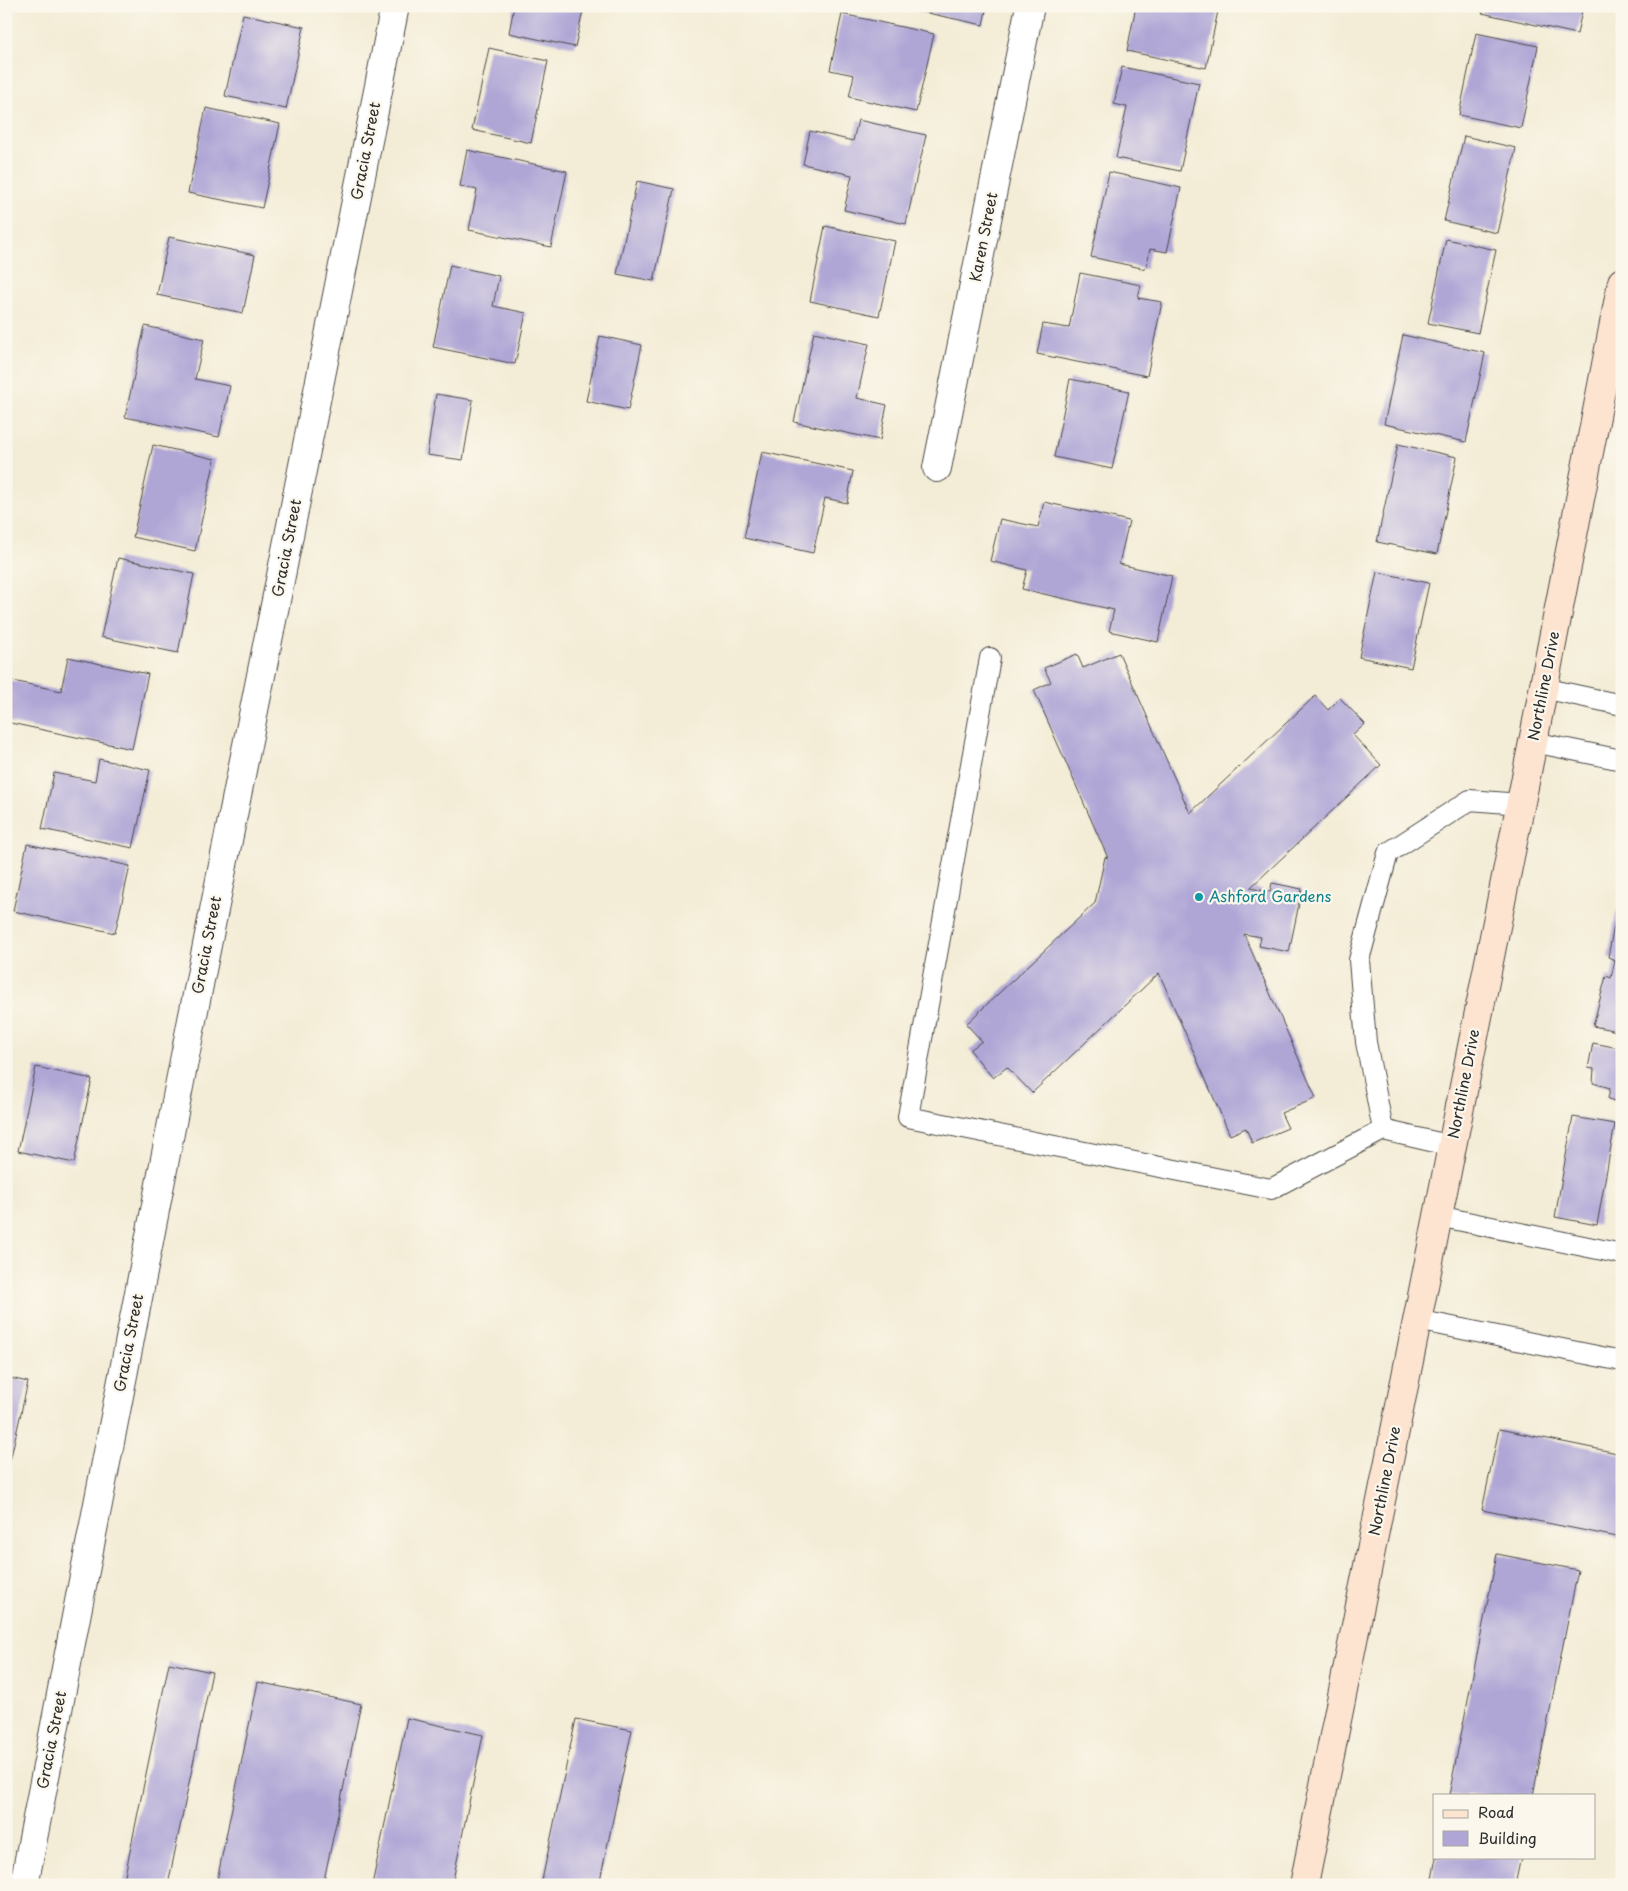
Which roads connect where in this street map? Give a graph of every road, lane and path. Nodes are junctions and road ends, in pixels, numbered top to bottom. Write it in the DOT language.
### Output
graph roads {
  1 [pos="395,6"];
  2 [pos="1030,6"];
  3 [pos="1622,282"];
  4 [pos="937,468"];
  5 [pos="990,658"];
  6 [pos="1543,688"];
  7 [pos="1622,704"];
  8 [pos="1533,742"];
  9 [pos="1622,760"];
  10 [pos="1520,804"];
  11 [pos="1383,1130"];
  12 [pos="1452,1146"];
  13 [pos="1438,1216"];
  14 [pos="1622,1254"];
  15 [pos="1417,1320"];
  16 [pos="1622,1361"];
  17 [pos="24,1885"];
  18 [pos="1304,1885"];
  1 -- 17 [label="street, Gracia Street"];
  2 -- 4 [label="street, Karen Street"];
  3 -- 6 [label="street, Northline Drive"];
  5 -- 11 [label="lane"];
  6 -- 7 [label="lane"];
  6 -- 8 [label="street, Northline Drive"];
  8 -- 9 [label="lane"];
  8 -- 10 [label="street, Northline Drive"];
  10 -- 11 [label="lane"];
  10 -- 12 [label="street, Northline Drive"];
  11 -- 12 [label="lane"];
  12 -- 13 [label="street, Northline Drive"];
  13 -- 14 [label="lane"];
  13 -- 15 [label="street, Northline Drive"];
  15 -- 16 [label="lane"];
  15 -- 18 [label="street, Northline Drive"];
}
